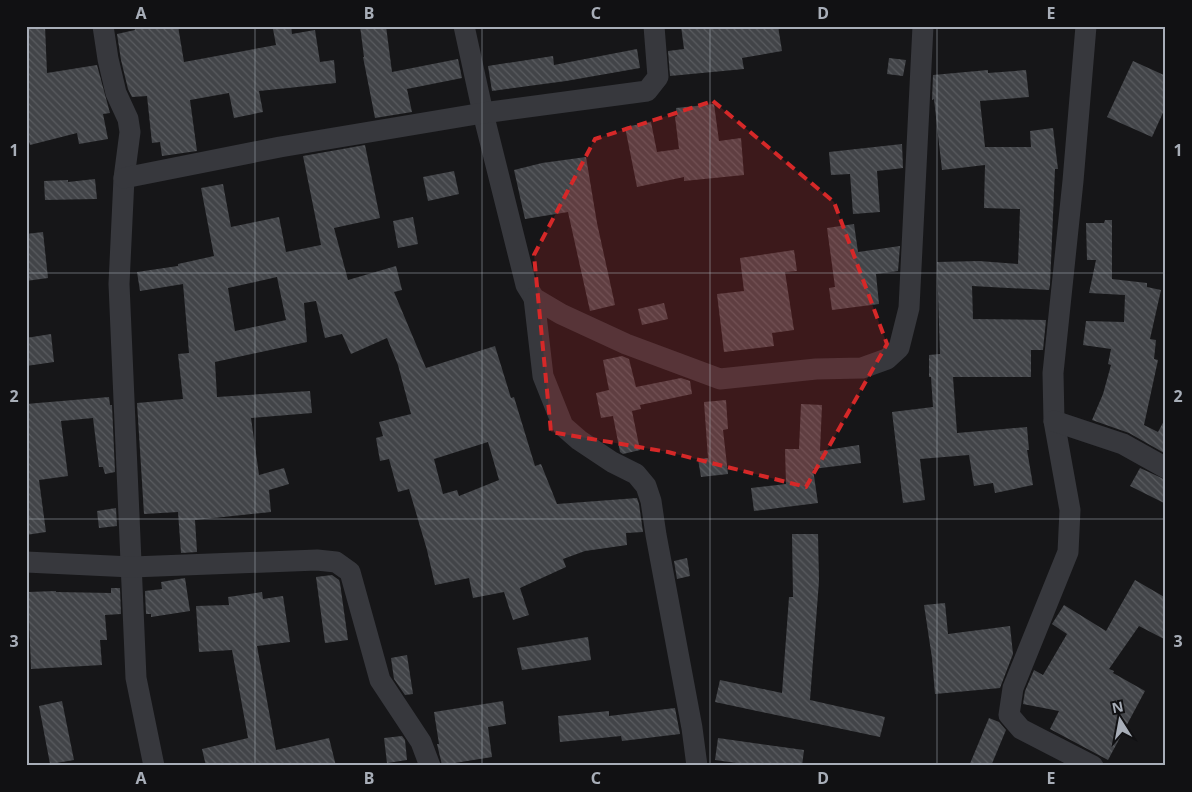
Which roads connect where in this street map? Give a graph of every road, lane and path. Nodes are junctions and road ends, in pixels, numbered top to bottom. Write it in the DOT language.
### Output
graph roads {
  1 [pos="103,26"];
  2 [pos="464,26"];
  3 [pos="654,26"];
  4 [pos="923,26"];
  5 [pos="1086,26"];
  6 [pos="483,113"];
  7 [pos="124,178"];
  8 [pos="534,298"];
  9 [pos="1054,421"];
  10 [pos="1166,468"];
  11 [pos="26,562"];
  12 [pos="132,567"];
  13 [pos="154,766"];
  14 [pos="430,766"];
  15 [pos="697,766"];
  16 [pos="1093,766"];
  1 -- 7 [label="street"];
  2 -- 6 [label="street"];
  3 -- 6 [label="street"];
  4 -- 8 [label="street"];
  5 -- 9 [label="street"];
  6 -- 7 [label="street"];
  6 -- 8 [label="street"];
  7 -- 12 [label="street"];
  8 -- 15 [label="street"];
  9 -- 10 [label="street"];
  9 -- 16 [label="street"];
  11 -- 12 [label="street"];
  12 -- 13 [label="street"];
  12 -- 14 [label="street"];
}
